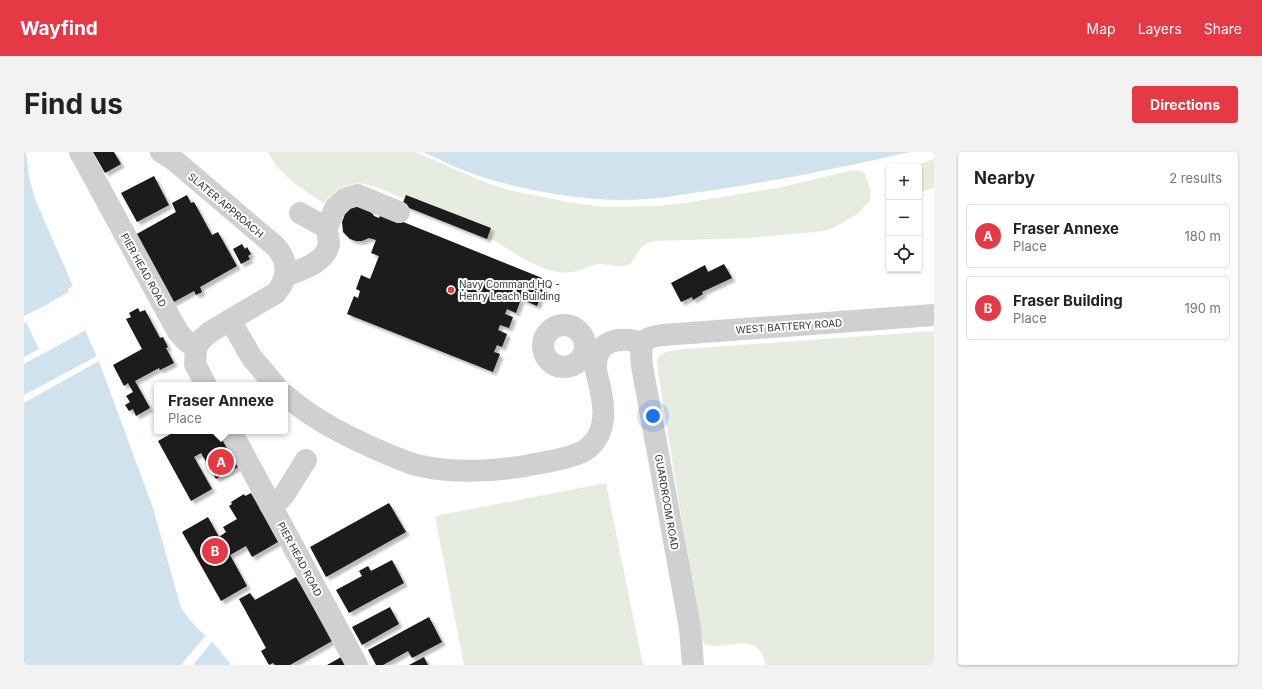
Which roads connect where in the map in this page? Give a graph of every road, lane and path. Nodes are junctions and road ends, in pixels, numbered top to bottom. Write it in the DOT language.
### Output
graph roads {
  1 [pos="80,152"];
  2 [pos="162,152"];
  3 [pos="398,212"];
  4 [pos="300,213"];
  5 [pos="327,228"];
  6 [pos="285,269"];
  7 [pos="934,315"];
  8 [pos="230,320"];
  9 [pos="644,342"];
  10 [pos="196,348"];
  11 [pos="204,382"];
  12 [pos="272,382"];
  13 [pos="288,397"];
  14 [pos="233,434"];
  15 [pos="306,460"];
  16 [pos="270,505"];
  17 [pos="357,665"];
  18 [pos="693,665"];
  1 -- 10 [label="lane, PIER HEAD ROAD"];
  2 -- 6 [label="lane, SLATER APPROACH"];
  3 -- 5 [label="lane"];
  4 -- 5 [label="lane"];
  5 -- 6 [label="lane"];
  6 -- 8 [label="lane"];
  7 -- 9 [label="lane, WEST BATTERY ROAD"];
  8 -- 10 [label="lane"];
  8 -- 12 [label="lane"];
  9 -- 13 [label="lane"];
  9 -- 18 [label="lane, GUARDROOM ROAD"];
  10 -- 11 [label="lane"];
  14 -- 16 [label="lane, PIER HEAD ROAD"];
  15 -- 16 [label="lane"];
  16 -- 17 [label="lane, PIER HEAD ROAD"];
}
